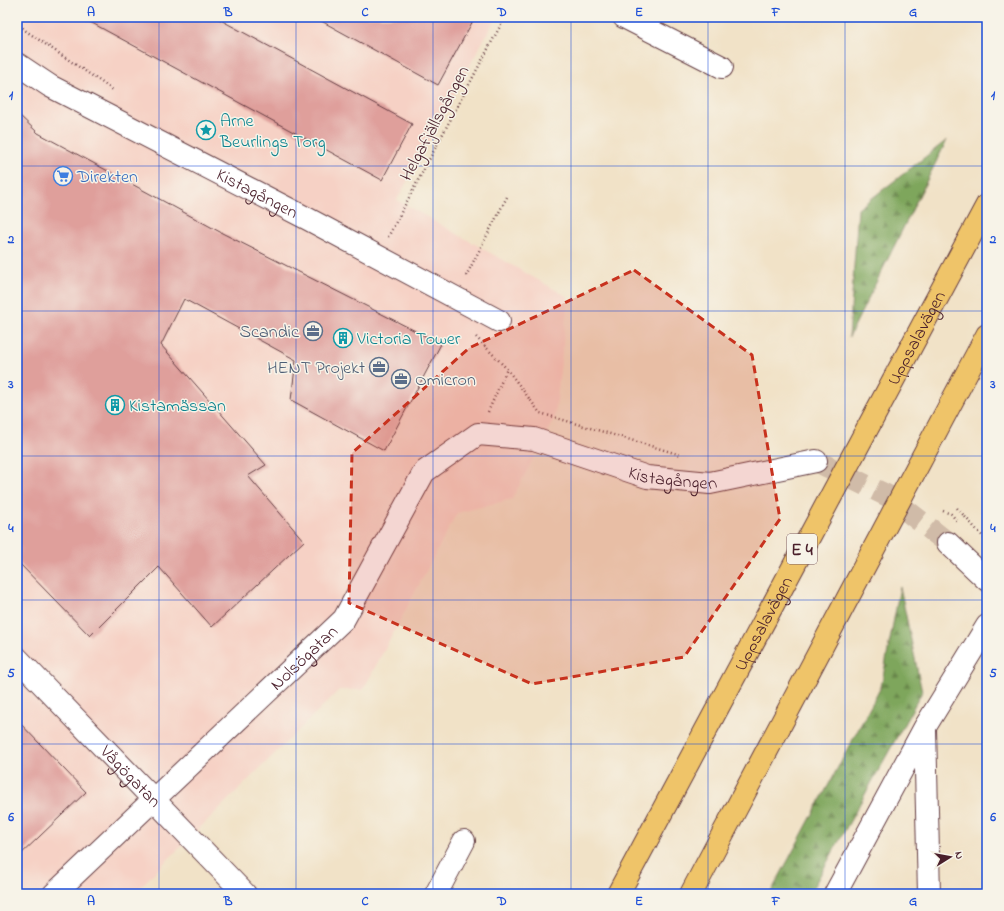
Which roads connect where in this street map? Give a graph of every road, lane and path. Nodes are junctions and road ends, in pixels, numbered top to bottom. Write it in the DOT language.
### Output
graph roads {
  1 [pos="505,17"];
  2 [pos="624,17"];
  3 [pos="17,64"];
  4 [pos="722,67"];
  5 [pos="508,195"];
  6 [pos="987,205"];
  7 [pos="386,241"];
  8 [pos="465,279"];
  9 [pos="499,321"];
  10 [pos="987,335"];
  11 [pos="507,369"];
  12 [pos="540,413"];
  13 [pos="478,434"];
  14 [pos="688,457"];
  15 [pos="816,462"];
  16 [pos="957,508"];
  17 [pos="987,541"];
  18 [pos="948,543"];
  19 [pos="987,580"];
  20 [pos="987,626"];
  21 [pos="17,658"];
  22 [pos="925,727"];
  23 [pos="153,799"];
  24 [pos="464,841"];
  25 [pos="54,894"];
  26 [pos="245,894"];
  27 [pos="436,894"];
  28 [pos="618,894"];
  29 [pos="691,894"];
  30 [pos="835,894"];
  31 [pos="929,894"];
  1 -- 7 [label="path, Helgafjällsgången"];
  2 -- 4 [label="street"];
  3 -- 9 [label="street, Kistagången"];
  5 -- 8 [label="path"];
  6 -- 28 [label="highway, Uppsalavägen / E 4"];
  10 -- 29 [label="highway"];
  11 -- 13 [label="path"];
  12 -- 14 [label="path"];
  13 -- 15 [label="street, Kistagången"];
  13 -- 23 [label="street, Nolsögatan"];
  16 -- 17 [label="path"];
  18 -- 19 [label="street"];
  20 -- 22 [label="street"];
  21 -- 23 [label="street, Vågögatan"];
  22 -- 30 [label="street"];
  22 -- 31 [label="street"];
  23 -- 25 [label="street, Nolsögatan"];
  23 -- 26 [label="street, Vågögatan"];
  24 -- 27 [label="street"];
}
